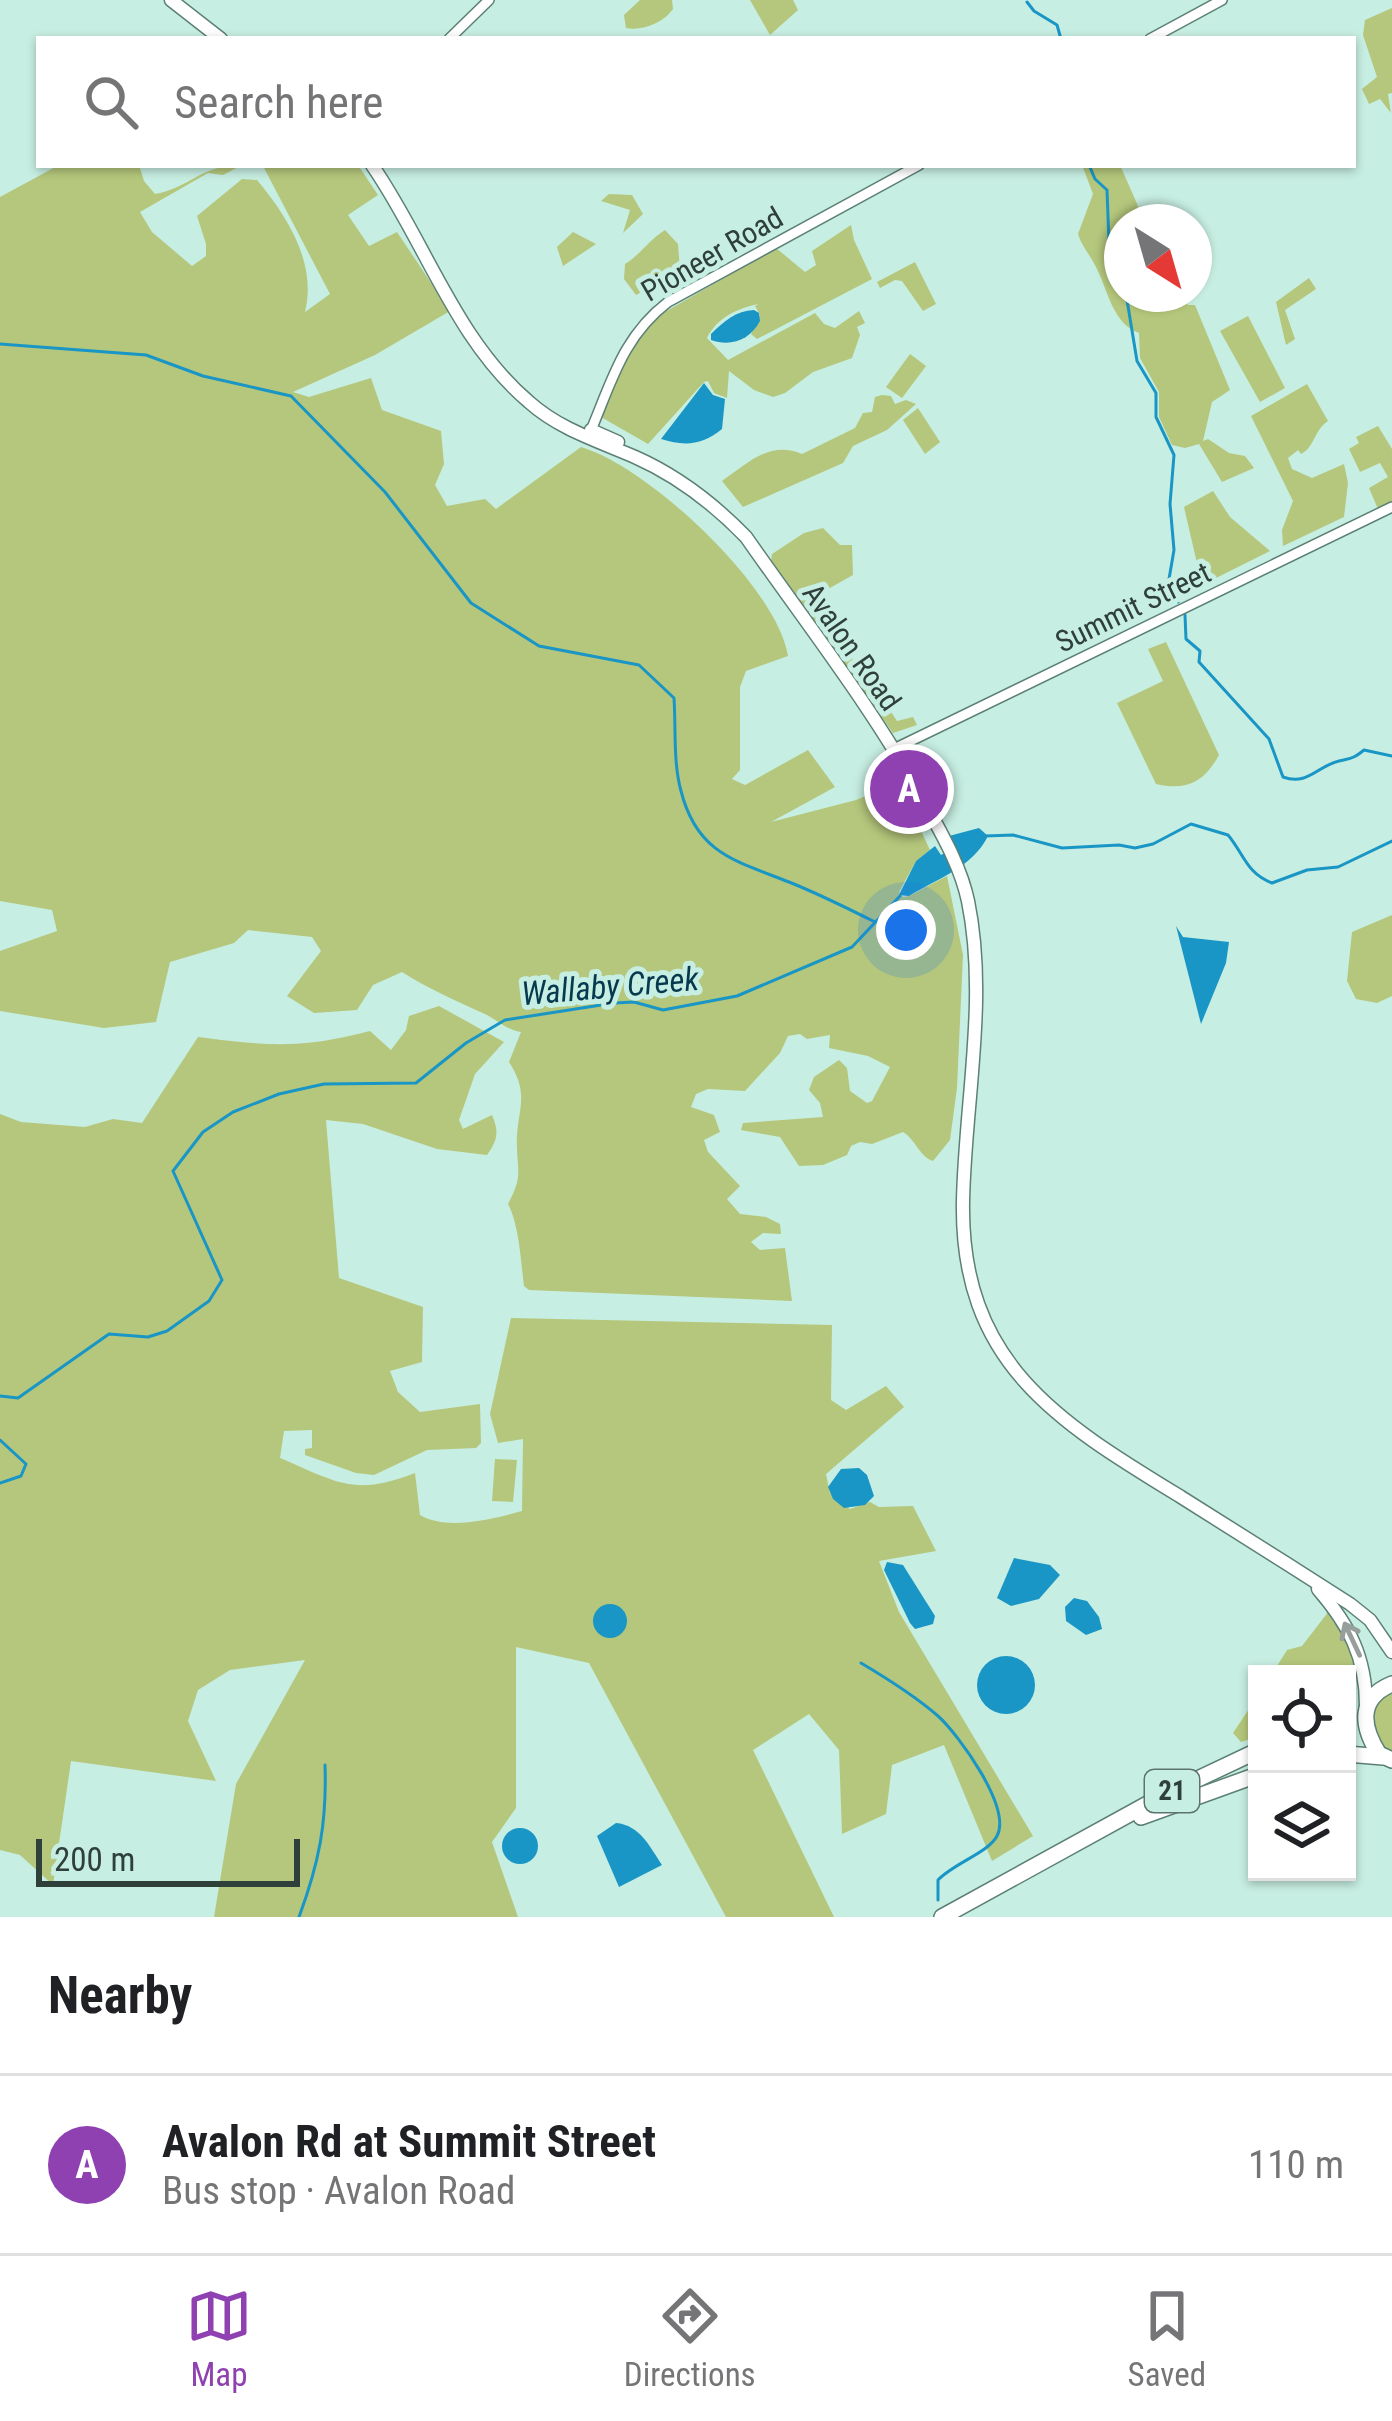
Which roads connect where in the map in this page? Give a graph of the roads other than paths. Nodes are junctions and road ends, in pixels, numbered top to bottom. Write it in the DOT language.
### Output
graph roads {
  1 [pos="171,0"];
  2 [pos="489,0"];
  3 [pos="1222,0"];
  4 [pos="217,36"];
  5 [pos="452,36"];
  6 [pos="1156,36"];
  7 [pos="374,168"];
  8 [pos="914,168"];
  9 [pos="589,434"];
  10 [pos="1392,506"];
  11 [pos="894,749"];
  12 [pos="1313,1583"];
  13 [pos="1392,1652"];
  14 [pos="1392,1684"];
  15 [pos="1365,1708"];
  16 [pos="1356,1717"];
  17 [pos="1356,1755"];
  18 [pos="1248,1756"];
  19 [pos="1387,1758"];
  20 [pos="1248,1778"];
  21 [pos="1089,1836"];
  22 [pos="942,1917"];
  1 -- 4 [label="street"];
  2 -- 5 [label="street"];
  3 -- 6 [label="street"];
  7 -- 9 [label="street"];
  8 -- 9 [label="street, Pioneer Road"];
  9 -- 11 [label="street, Avalon Road"];
  10 -- 11 [label="street, Summit Street"];
  11 -- 12 [label="street, Avalon Road"];
  12 -- 13 [label="street, Avalon Road"];
  15 -- 12 [label="street, Avalon Road, one-way"];
  14 -- 15 [label="highway"];
  15 -- 16 [label="highway"];
  15 -- 19 [label="highway"];
  17 -- 19 [label="highway"];
  18 -- 21 [label="highway, 21"];
  20 -- 21 [label="highway, 21"];
  21 -- 22 [label="highway, 21"];
}
